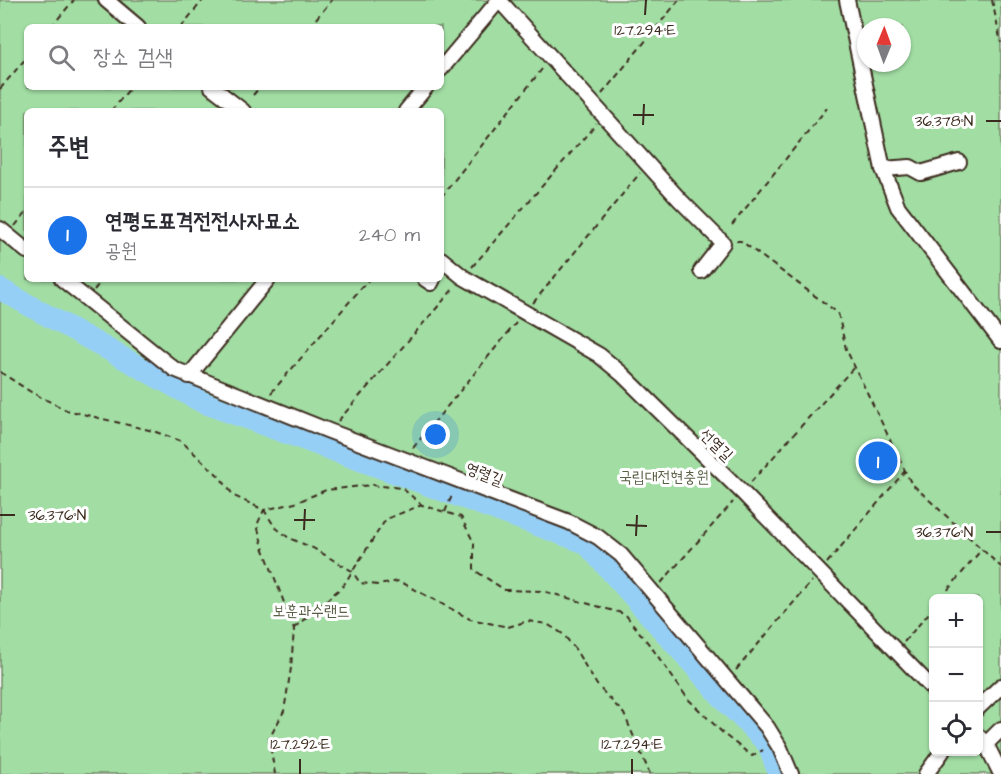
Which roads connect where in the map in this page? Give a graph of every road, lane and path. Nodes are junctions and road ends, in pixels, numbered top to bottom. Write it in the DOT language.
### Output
graph roads {
  1 [pos="74,0"];
  2 [pos="106,0"];
  3 [pos="203,0"];
  4 [pos="332,0"];
  5 [pos="499,0"];
  6 [pos="679,0"];
  7 [pos="847,0"];
  8 [pos="992,0"];
  9 [pos="54,24"];
  10 [pos="134,24"];
  11 [pos="183,24"];
  12 [pos="312,24"];
  13 [pos="1001,43"];
  14 [pos="552,57"];
  15 [pos="24,61"];
  16 [pos="444,65"];
  17 [pos="0,89"];
  18 [pos="128,90"];
  19 [pos="216,90"];
  20 [pos="257,90"];
  21 [pos="424,90"];
  22 [pos="253,95"];
  23 [pos="600,96"];
  24 [pos="114,108"];
  25 [pos="239,108"];
  26 [pos="408,108"];
  27 [pos="827,108"];
  28 [pos="959,162"];
  29 [pos="883,169"];
  30 [pos="444,193"];
  31 [pos="24,214"];
  32 [pos="732,225"];
  33 [pos="4,232"];
  34 [pos="723,243"];
  35 [pos="24,249"];
  36 [pos="444,264"];
  37 [pos="701,271"];
  38 [pos="66,282"];
  39 [pos="266,282"];
  40 [pos="366,282"];
  41 [pos="1001,341"];
  42 [pos="855,366"];
  43 [pos="0,372"];
  44 [pos="189,376"];
  45 [pos="261,404"];
  46 [pos="455,489"];
  47 [pos="742,492"];
  48 [pos="422,505"];
  49 [pos="264,510"];
  50 [pos="445,512"];
  51 [pos="982,549"];
  52 [pos="1001,567"];
  53 [pos="352,571"];
  54 [pos="653,593"];
  55 [pos="944,594"];
  56 [pos="929,612"];
  57 [pos="294,629"];
  58 [pos="897,651"];
  59 [pos="929,686"];
  60 [pos="1001,686"];
  61 [pos="983,703"];
  62 [pos="1001,729"];
  63 [pos="983,739"];
  64 [pos="983,742"];
  65 [pos="763,750"];
  66 [pos="939,756"];
  67 [pos="274,774"];
  68 [pos="650,774"];
  69 [pos="791,774"];
  70 [pos="926,774"];
  71 [pos="1001,774"];
  1 -- 9 [label="path"];
  2 -- 10 [label="lane"];
  3 -- 11 [label="path"];
  4 -- 12 [label="path"];
  5 -- 14 [label="lane"];
  5 -- 16 [label="lane"];
  6 -- 23 [label="path"];
  7 -- 29 [label="lane"];
  8 -- 13 [label="path"];
  14 -- 30 [label="path"];
  14 -- 34 [label="lane"];
  15 -- 17 [label="path"];
  18 -- 24 [label="path"];
  19 -- 25 [label="lane"];
  20 -- 22 [label="path"];
  21 -- 26 [label="lane"];
  27 -- 32 [label="path"];
  28 -- 29 [label="lane"];
  29 -- 41 [label="lane"];
  31 -- 33 [label="path"];
  33 -- 35 [label="lane"];
  34 -- 37 [label="lane"];
  34 -- 42 [label="path"];
  36 -- 47 [label="lane, 선열길"];
  38 -- 44 [label="lane, 영렬길"];
  39 -- 44 [label="lane"];
  40 -- 45 [label="path"];
  42 -- 47 [label="path"];
  42 -- 51 [label="path"];
  43 -- 49 [label="path"];
  44 -- 45 [label="lane, 영렬길"];
  45 -- 54 [label="lane, 영렬길"];
  46 -- 50 [label="path"];
  47 -- 54 [label="path"];
  47 -- 58 [label="lane, 선열길"];
  48 -- 49 [label="path"];
  48 -- 50 [label="path"];
  48 -- 53 [label="path"];
  49 -- 53 [label="path"];
  49 -- 57 [label="path"];
  50 -- 65 [label="path"];
  51 -- 52 [label="path"];
  51 -- 55 [label="path"];
  53 -- 57 [label="path"];
  53 -- 68 [label="path"];
  54 -- 69 [label="lane, 영렬길"];
  56 -- 58 [label="path"];
  57 -- 67 [label="path"];
  58 -- 59 [label="lane, 선열길"];
  60 -- 61 [label="lane"];
  62 -- 63 [label="lane"];
  64 -- 71 [label="lane"];
  66 -- 70 [label="lane"];
}
